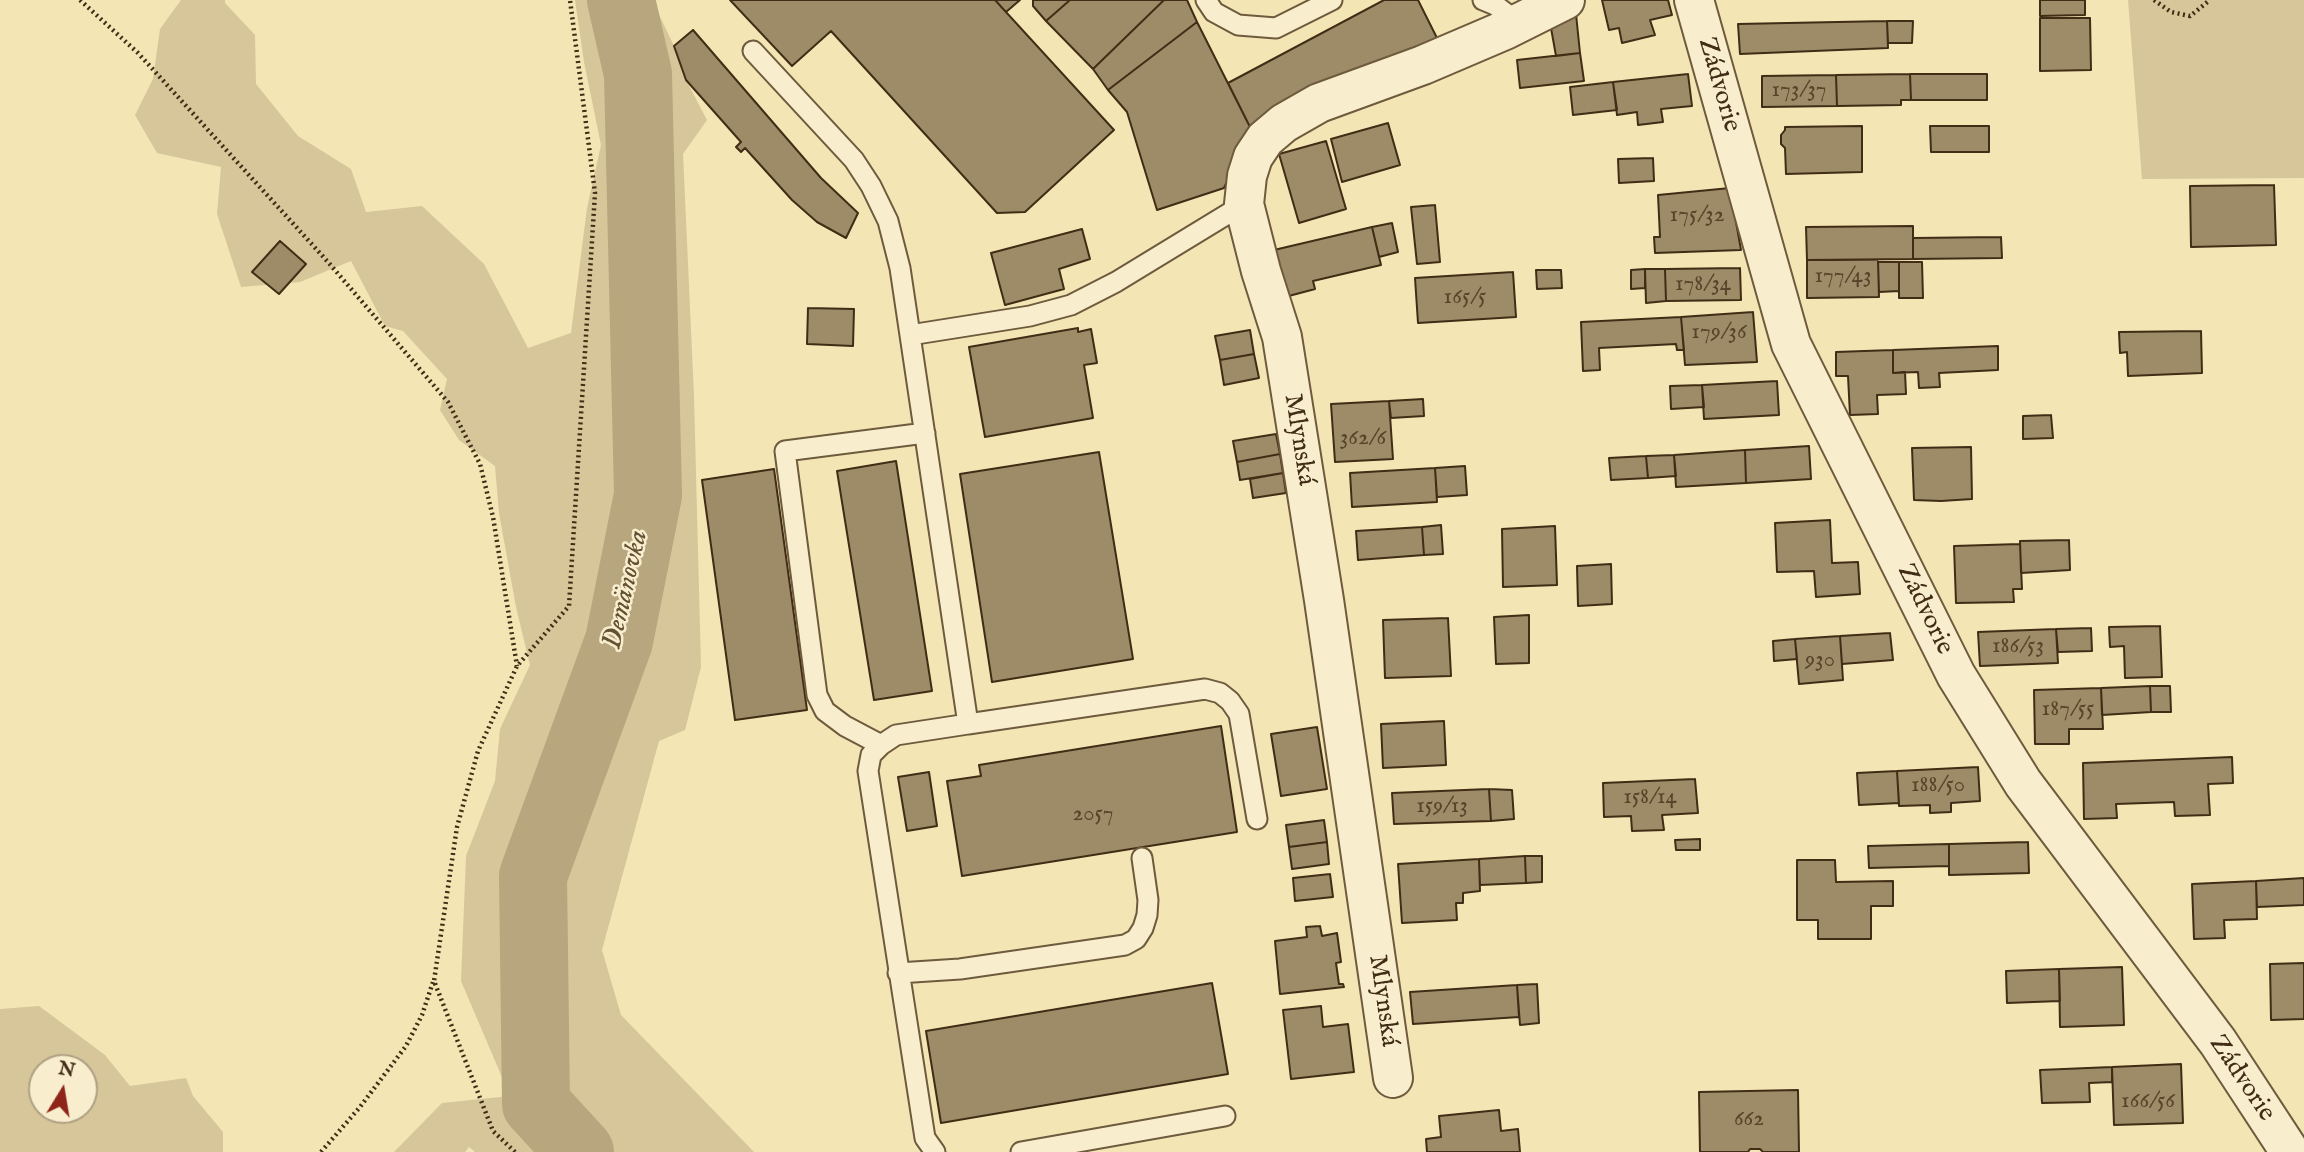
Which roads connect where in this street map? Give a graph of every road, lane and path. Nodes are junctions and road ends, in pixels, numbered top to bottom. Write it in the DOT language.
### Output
graph roads {
  1 [pos="80,0"];
  2 [pos="569,0"];
  3 [pos="1206,0"];
  4 [pos="1332,0"];
  5 [pos="1483,0"];
  6 [pos="1565,0"];
  7 [pos="1694,0"];
  8 [pos="2154,0"];
  9 [pos="2210,0"];
  10 [pos="1519,23"];
  11 [pos="753,51"];
  12 [pos="1244,204"];
  13 [pos="910,335"];
  14 [pos="925,433"];
  15 [pos="517,667"];
  16 [pos="968,724"];
  17 [pos="881,745"];
  18 [pos="1257,819"];
  19 [pos="1142,858"];
  20 [pos="898,973"];
  21 [pos="434,981"];
  22 [pos="1393,1078"];
  23 [pos="1225,1116"];
  24 [pos="321,1152"];
  25 [pos="515,1152"];
  26 [pos="935,1152"];
  27 [pos="1020,1152"];
  28 [pos="2290,1152"];
  1 -- 15 [label="path"];
  2 -- 15 [label="path"];
  3 -- 4 [label="lane"];
  5 -- 10 [label="lane"];
  6 -- 10 [label="street, Mlynská"];
  7 -- 28 [label="street, Zádvorie"];
  8 -- 9 [label="path"];
  10 -- 12 [label="street, Mlynská"];
  11 -- 13 [label="lane"];
  12 -- 13 [label="lane"];
  12 -- 22 [label="street, Mlynská"];
  13 -- 14 [label="lane"];
  14 -- 16 [label="lane"];
  14 -- 17 [label="lane"];
  15 -- 21 [label="path"];
  16 -- 17 [label="lane"];
  16 -- 18 [label="lane"];
  17 -- 20 [label="lane"];
  19 -- 20 [label="lane"];
  20 -- 26 [label="lane"];
  21 -- 24 [label="path"];
  21 -- 25 [label="path"];
  23 -- 27 [label="lane"];
}
